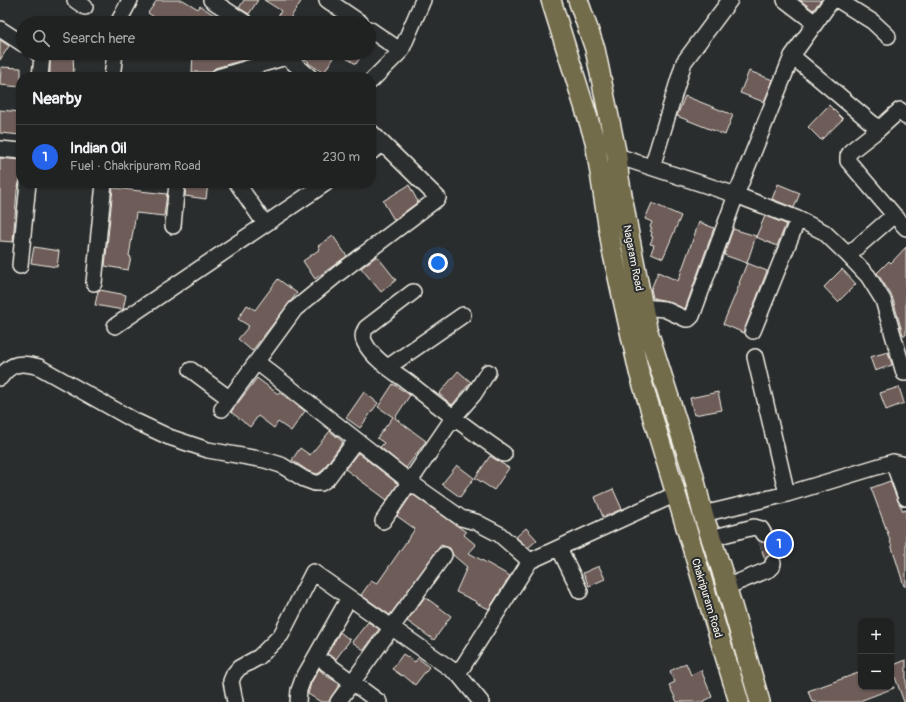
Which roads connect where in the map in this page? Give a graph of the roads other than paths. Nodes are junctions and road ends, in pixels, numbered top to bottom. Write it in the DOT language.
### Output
graph roads {
  1 [pos="130,0"];
  2 [pos="211,0"];
  3 [pos="326,0"];
  4 [pos="423,0"];
  5 [pos="551,0"];
  6 [pos="578,0"];
  7 [pos="730,0"];
  8 [pos="785,0"];
  9 [pos="832,0"];
  10 [pos="838,0"];
  11 [pos="122,16"];
  12 [pos="235,16"];
  13 [pos="350,16"];
  14 [pos="815,23"];
  15 [pos="0,29"];
  16 [pos="376,34"];
  17 [pos="888,36"];
  18 [pos="16,39"];
  19 [pos="402,51"];
  20 [pos="792,56"];
  21 [pos="42,60"];
  22 [pos="114,60"];
  23 [pos="269,60"];
  24 [pos="290,60"];
  25 [pos="40,72"];
  26 [pos="113,72"];
  27 [pos="233,72"];
  28 [pos="304,72"];
  29 [pos="376,76"];
  30 [pos="904,110"];
  31 [pos="879,129"];
  32 [pos="377,148"];
  33 [pos="0,149"];
  34 [pos="16,151"];
  35 [pos="617,156"];
  36 [pos="652,167"];
  37 [pos="28,188"];
  38 [pos="104,188"];
  39 [pos="177,188"];
  40 [pos="241,188"];
  41 [pos="319,188"];
  42 [pos="736,195"];
  43 [pos="894,215"];
  44 [pos="798,219"];
  45 [pos="265,224"];
  46 [pos="173,226"];
  47 [pos="906,228"];
  48 [pos="848,255"];
  49 [pos="20,266"];
  50 [pos="94,283"];
  51 [pos="413,292"];
  52 [pos="643,307"];
  53 [pos="463,315"];
  54 [pos="115,326"];
  55 [pos="753,331"];
  56 [pos="756,358"];
  57 [pos="257,362"];
  58 [pos="388,367"];
  59 [pos="191,370"];
  60 [pos="488,372"];
  61 [pos="905,375"];
  62 [pos="0,378"];
  63 [pos="453,418"];
  64 [pos="356,440"];
  65 [pos="504,454"];
  66 [pos="900,464"];
  67 [pos="410,482"];
  68 [pos="676,494"];
  69 [pos="787,494"];
  70 [pos="906,498"];
  71 [pos="703,514"];
  72 [pos="382,521"];
  73 [pos="764,534"];
  74 [pos="711,538"];
  75 [pos="559,548"];
  76 [pos="444,555"];
  77 [pos="530,561"];
  78 [pos="773,563"];
  79 [pos="726,587"];
  80 [pos="580,591"];
  81 [pos="349,598"];
  82 [pos="391,628"];
  83 [pos="326,663"];
  84 [pos="458,674"];
  85 [pos="352,682"];
  86 [pos="235,702"];
  87 [pos="298,702"];
  88 [pos="338,702"];
  89 [pos="379,702"];
  90 [pos="481,702"];
  91 [pos="738,702"];
  92 [pos="760,702"];
  1 -- 11 [label="street"];
  2 -- 12 [label="street"];
  3 -- 13 [label="street"];
  4 -- 19 [label="street"];
  5 -- 68 [label="main road, Nagaram Road"];
  6 -- 35 [label="main road, Nagaram Road"];
  7 -- 36 [label="street"];
  8 -- 14 [label="street"];
  9 -- 14 [label="street"];
  10 -- 17 [label="street"];
  14 -- 20 [label="street"];
  15 -- 18 [label="street"];
  16 -- 19 [label="street"];
  19 -- 29 [label="street"];
  20 -- 31 [label="street"];
  20 -- 42 [label="street"];
  21 -- 25 [label="street"];
  22 -- 26 [label="street"];
  23 -- 27 [label="street"];
  24 -- 28 [label="street"];
  30 -- 31 [label="street"];
  31 -- 43 [label="street"];
  32 -- 57 [label="street"];
  33 -- 34 [label="street"];
  35 -- 36 [label="street"];
  35 -- 52 [label="main road, Nagaram Road"];
  36 -- 42 [label="street"];
  37 -- 49 [label="street"];
  38 -- 50 [label="street"];
  39 -- 46 [label="street"];
  40 -- 45 [label="street"];
  41 -- 45 [label="street"];
  42 -- 44 [label="street"];
  42 -- 52 [label="street"];
  43 -- 47 [label="street"];
  43 -- 48 [label="street"];
  44 -- 48 [label="street"];
  44 -- 55 [label="street"];
  45 -- 54 [label="street"];
  48 -- 61 [label="street"];
  51 -- 58 [label="street"];
  52 -- 71 [label="main road, Nagaram Road"];
  53 -- 58 [label="street"];
  56 -- 69 [label="street"];
  57 -- 59 [label="street"];
  57 -- 64 [label="street"];
  58 -- 63 [label="street"];
  60 -- 63 [label="street"];
  62 -- 64 [label="street"];
  63 -- 65 [label="street"];
  63 -- 67 [label="street"];
  64 -- 67 [label="street"];
  66 -- 69 [label="street"];
  66 -- 70 [label="street"];
  67 -- 72 [label="street"];
  67 -- 77 [label="street"];
  68 -- 75 [label="street"];
  68 -- 91 [label="main road, Chakripuram Road"];
  69 -- 71 [label="street"];
  71 -- 74 [label="main road, Chakripuram Road"];
  73 -- 74 [label="street"];
  74 -- 79 [label="main road, Chakripuram Road"];
  75 -- 77 [label="street"];
  75 -- 80 [label="street"];
  76 -- 82 [label="street"];
  77 -- 84 [label="street"];
  78 -- 79 [label="street"];
  79 -- 92 [label="main road, Chakripuram Road"];
  81 -- 82 [label="street"];
  81 -- 86 [label="street"];
  81 -- 87 [label="street"];
  82 -- 84 [label="street"];
  82 -- 85 [label="street"];
  83 -- 85 [label="street"];
  84 -- 90 [label="street"];
  85 -- 88 [label="street"];
  85 -- 89 [label="street"];
}
